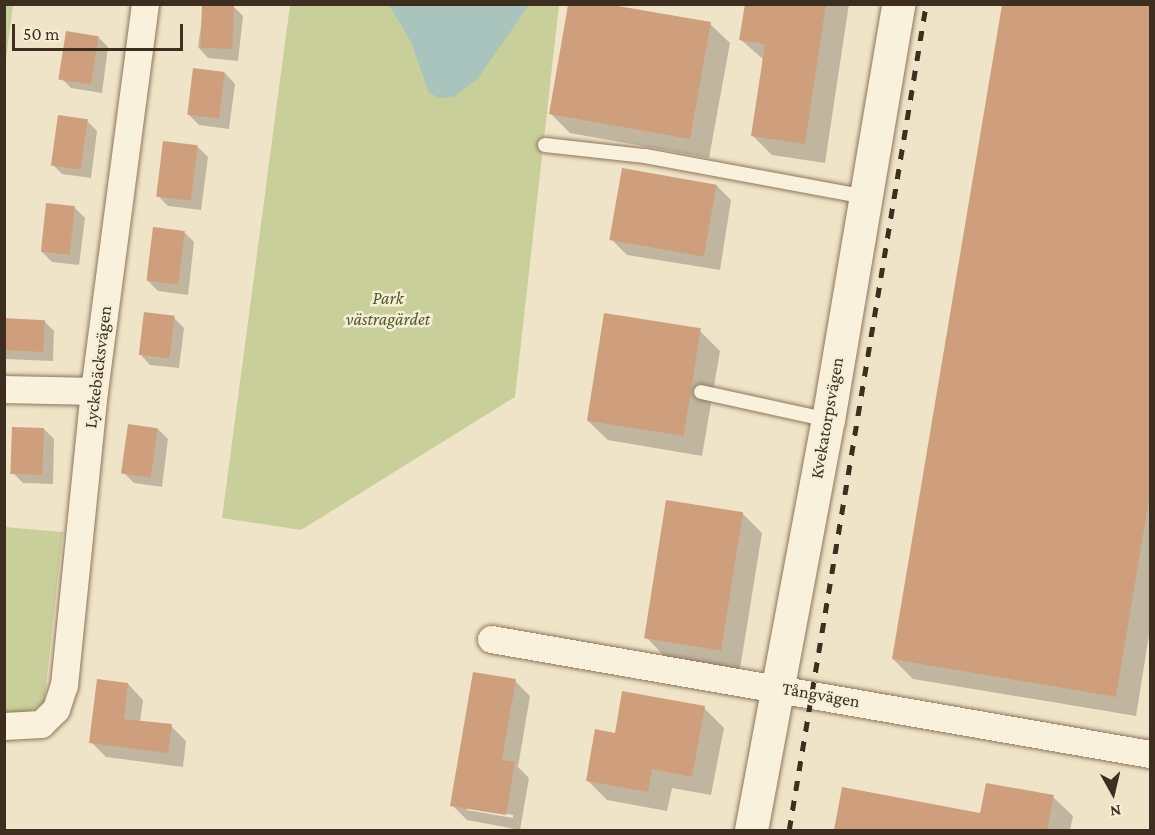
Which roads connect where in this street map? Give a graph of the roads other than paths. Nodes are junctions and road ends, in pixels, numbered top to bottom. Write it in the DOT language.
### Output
graph roads {
  1 [pos="145,4"];
  2 [pos="898,4"];
  3 [pos="545,145"];
  4 [pos="866,197"];
  5 [pos="4,389"];
  6 [pos="94,391"];
  7 [pos="701,392"];
  8 [pos="828,420"];
  9 [pos="491,639"];
  10 [pos="777,687"];
  11 [pos="4,726"];
  12 [pos="1150,754"];
  13 [pos="751,831"];
  1 -- 6 [label="street, Lyckebäcksvägen"];
  2 -- 4 [label="street, Kvekatorpsvägen"];
  3 -- 4 [label="lane"];
  4 -- 8 [label="street, Kvekatorpsvägen"];
  5 -- 6 [label="street"];
  6 -- 11 [label="street, Lyckebäcksvägen"];
  7 -- 8 [label="lane"];
  8 -- 10 [label="street, Kvekatorpsvägen"];
  9 -- 10 [label="street, Tångvägen"];
  10 -- 12 [label="street, Tångvägen"];
  10 -- 13 [label="street, Kvekatorpsvägen"];
}
